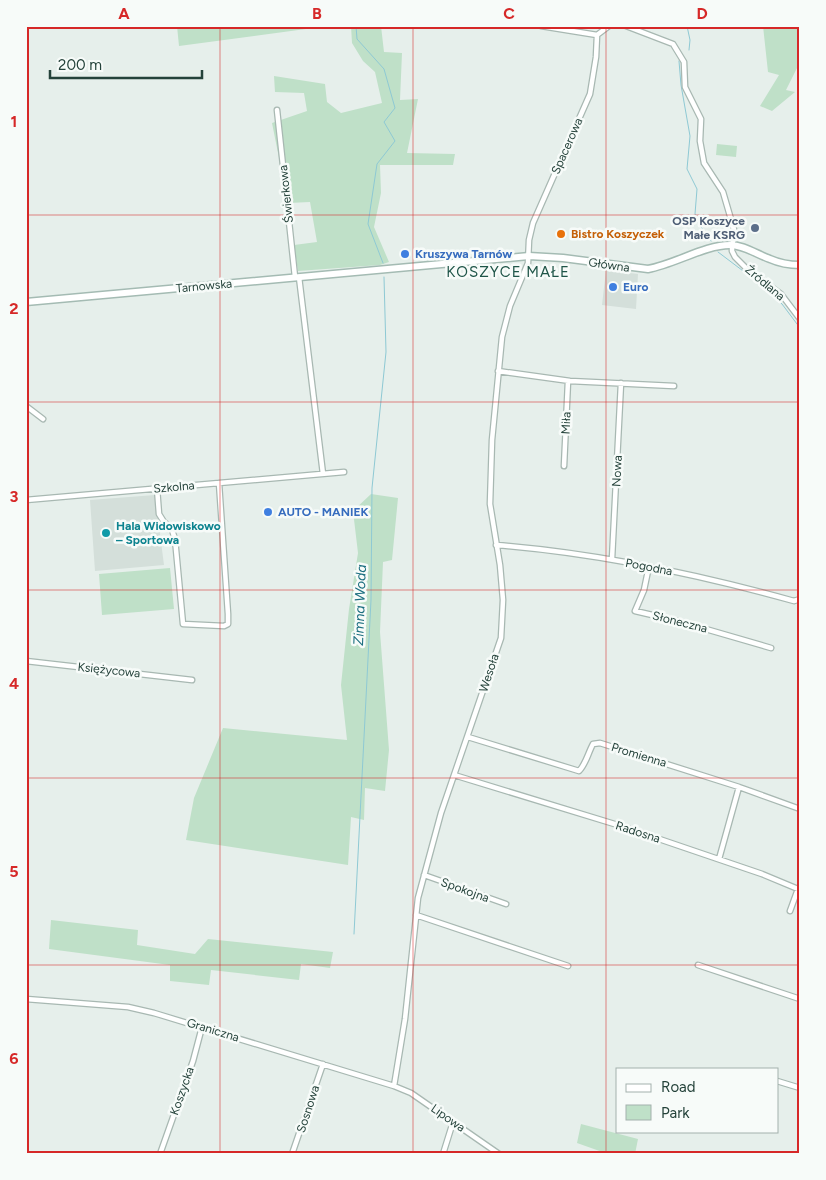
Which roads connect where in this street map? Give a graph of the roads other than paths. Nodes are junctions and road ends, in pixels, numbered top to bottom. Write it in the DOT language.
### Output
graph roads {
  1 [pos="540,26"];
  2 [pos="609,26"];
  3 [pos="626,26"];
  4 [pos="597,34"];
  5 [pos="277,110"];
  6 [pos="732,245"];
  7 [pos="530,256"];
  8 [pos="800,265"];
  9 [pos="382,269"];
  10 [pos="297,277"];
  11 [pos="26,302"];
  12 [pos="800,319"];
  13 [pos="498,371"];
  14 [pos="568,381"];
  15 [pos="621,383"];
  16 [pos="674,386"];
  17 [pos="26,406"];
  18 [pos="44,419"];
  19 [pos="564,466"];
  20 [pos="344,472"];
  21 [pos="322,474"];
  22 [pos="219,483"];
  23 [pos="157,488"];
  24 [pos="26,500"];
  25 [pos="496,545"];
  26 [pos="612,559"];
  27 [pos="648,566"];
  28 [pos="800,599"];
  29 [pos="771,648"];
  30 [pos="26,661"];
  31 [pos="192,680"];
  32 [pos="468,737"];
  33 [pos="454,775"];
  34 [pos="739,787"];
  35 [pos="800,809"];
  36 [pos="719,859"];
  37 [pos="424,875"];
  38 [pos="506,904"];
  39 [pos="790,911"];
  40 [pos="416,915"];
  41 [pos="698,964"];
  42 [pos="568,966"];
  43 [pos="26,999"];
  44 [pos="800,999"];
  45 [pos="202,1027"];
  46 [pos="322,1064"];
  47 [pos="778,1081"];
  48 [pos="394,1086"];
  49 [pos="800,1088"];
  50 [pos="453,1122"];
  51 [pos="160,1154"];
  52 [pos="292,1154"];
  53 [pos="443,1154"];
  54 [pos="499,1154"];
  1 -- 4 [label="street"];
  2 -- 4 [label="street"];
  3 -- 6 [label="street, Źródlana"];
  4 -- 7 [label="street, Spacerowa"];
  5 -- 10 [label="street, Świerkowa"];
  6 -- 7 [label="street, Główna"];
  6 -- 8 [label="street, Główna"];
  6 -- 12 [label="street, Źródlana"];
  7 -- 9 [label="street, Główna"];
  7 -- 13 [label="street, Wesoła"];
  9 -- 10 [label="street, Tarnowska"];
  10 -- 11 [label="street, Tarnowska"];
  10 -- 21 [label="street"];
  13 -- 14 [label="street"];
  13 -- 25 [label="street, Wesoła"];
  14 -- 15 [label="street"];
  14 -- 19 [label="street, Miła"];
  15 -- 16 [label="street"];
  15 -- 26 [label="street, Nowa"];
  17 -- 18 [label="street"];
  20 -- 21 [label="street, Szkolna"];
  21 -- 22 [label="street, Szkolna"];
  22 -- 23 [label="street, Szkolna"];
  22 -- 23 [label="street"];
  23 -- 24 [label="street, Szkolna"];
  25 -- 26 [label="street, Pogodna"];
  25 -- 32 [label="street, Wesoła"];
  26 -- 27 [label="street, Pogodna"];
  27 -- 28 [label="street, Pogodna"];
  27 -- 29 [label="street, Słoneczna"];
  30 -- 31 [label="street, Księżycowa"];
  32 -- 33 [label="street, Wesoła"];
  32 -- 34 [label="street, Promienna"];
  33 -- 36 [label="street, Radosna"];
  33 -- 37 [label="street, Wesoła"];
  34 -- 35 [label="street, Promienna"];
  34 -- 36 [label="street"];
  36 -- 39 [label="street, Radosna"];
  37 -- 38 [label="street, Spokojna"];
  37 -- 40 [label="street, Wesoła"];
  40 -- 42 [label="street"];
  40 -- 48 [label="street, Wesoła"];
  41 -- 44 [label="street"];
  43 -- 45 [label="street, Graniczna"];
  45 -- 46 [label="street, Graniczna"];
  45 -- 51 [label="street, Koszycka"];
  46 -- 48 [label="street, Graniczna"];
  46 -- 52 [label="street, Sosnowa"];
  47 -- 49 [label="street"];
  48 -- 50 [label="street, Lipowa"];
  50 -- 53 [label="street"];
  50 -- 54 [label="street, Lipowa"];
}
